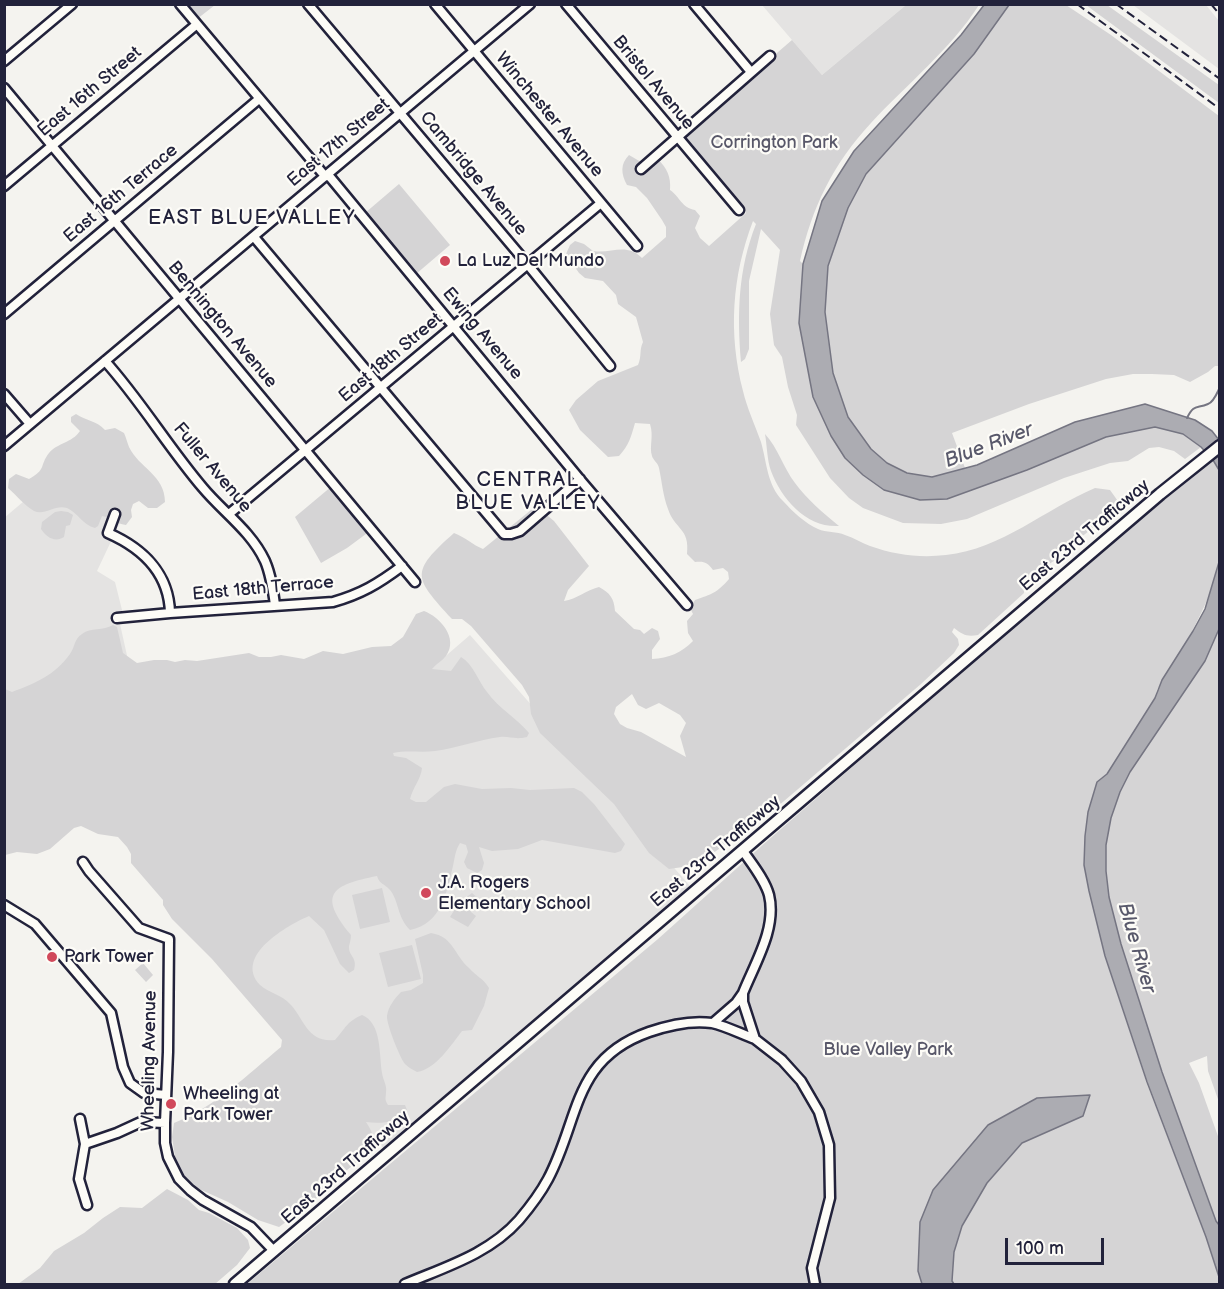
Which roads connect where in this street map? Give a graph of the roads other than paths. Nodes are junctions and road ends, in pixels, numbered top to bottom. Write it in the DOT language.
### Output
graph roads {
  1 [pos="72,4"];
  2 [pos="180,4"];
  3 [pos="308,4"];
  4 [pos="435,4"];
  5 [pos="530,4"];
  6 [pos="566,4"];
  7 [pos="694,4"];
  8 [pos="196,25"];
  9 [pos="474,50"];
  10 [pos="770,56"];
  11 [pos="4,61"];
  12 [pos="751,72"];
  13 [pos="4,88"];
  14 [pos="259,99"];
  15 [pos="401,113"];
  16 [pos="676,136"];
  17 [pos="52,145"];
  18 [pos="641,169"];
  19 [pos="327,176"];
  20 [pos="4,186"];
  21 [pos="601,203"];
  22 [pos="739,210"];
  23 [pos="114,222"];
  24 [pos="254,237"];
  25 [pos="637,246"];
  26 [pos="528,264"];
  27 [pos="179,299"];
  28 [pos="4,314"];
  29 [pos="454,326"];
  30 [pos="105,361"];
  31 [pos="610,366"];
  32 [pos="380,388"];
  33 [pos="4,394"];
  34 [pos="30,424"];
  35 [pos="4,446"];
  36 [pos="1220,446"];
  37 [pos="306,451"];
  38 [pos="580,479"];
  39 [pos="115,514"];
  40 [pos="229,514"];
  41 [pos="402,566"];
  42 [pos="415,582"];
  43 [pos="275,605"];
  44 [pos="687,605"];
  45 [pos="170,613"];
  46 [pos="117,618"];
  47 [pos="743,851"];
  48 [pos="83,862"];
  49 [pos="4,905"];
  50 [pos="743,993"];
  51 [pos="713,1023"];
  52 [pos="755,1039"];
  53 [pos="166,1095"];
  54 [pos="81,1119"];
  55 [pos="165,1123"];
  56 [pos="85,1144"];
  57 [pos="87,1205"];
  58 [pos="274,1251"];
  59 [pos="235,1284"];
  60 [pos="405,1284"];
  61 [pos="815,1284"];
  1 -- 11 [label="street"];
  2 -- 8 [label="street, Ewing Avenue"];
  3 -- 15 [label="street, Cambridge Avenue"];
  4 -- 9 [label="street, Winchester Avenue"];
  5 -- 9 [label="street, East 17th Street"];
  6 -- 16 [label="street, Bristol Avenue"];
  7 -- 12 [label="street"];
  8 -- 14 [label="street, Ewing Avenue"];
  8 -- 17 [label="street, East 16th Street"];
  9 -- 15 [label="street, East 17th Street"];
  9 -- 21 [label="street, Winchester Avenue"];
  10 -- 12 [label="street"];
  12 -- 16 [label="street"];
  13 -- 17 [label="street, Bennington Avenue"];
  14 -- 19 [label="street, Ewing Avenue"];
  14 -- 23 [label="street, East 16th Terrace"];
  15 -- 19 [label="street, East 17th Street"];
  15 -- 26 [label="street, Cambridge Avenue"];
  16 -- 18 [label="street"];
  16 -- 22 [label="street, Bristol Avenue"];
  17 -- 20 [label="street, East 16th Street"];
  17 -- 23 [label="street, Bennington Avenue"];
  19 -- 24 [label="street, East 17th Street"];
  19 -- 29 [label="street, Ewing Avenue"];
  21 -- 25 [label="street, Winchester Avenue"];
  21 -- 26 [label="street, East 18th Street"];
  23 -- 27 [label="street, Bennington Avenue"];
  23 -- 28 [label="street, East 16th Terrace"];
  24 -- 27 [label="street, East 17th Street"];
  24 -- 32 [label="street"];
  26 -- 29 [label="street, East 18th Street"];
  26 -- 31 [label="street, Cambridge Avenue"];
  27 -- 30 [label="street, East 17th Street"];
  27 -- 37 [label="street, Bennington Avenue"];
  29 -- 32 [label="street, East 18th Street"];
  29 -- 38 [label="street, Ewing Avenue"];
  30 -- 34 [label="street, East 17th Street"];
  30 -- 40 [label="street, Fuller Avenue"];
  32 -- 37 [label="street, East 18th Street"];
  32 -- 38 [label="street"];
  33 -- 34 [label="street"];
  34 -- 35 [label="street, East 17th Street"];
  36 -- 47 [label="main road, East 23rd Trafficway"];
  37 -- 40 [label="street, East 18th Street"];
  37 -- 41 [label="street, Bennington Avenue"];
  38 -- 44 [label="street, Ewing Avenue"];
  39 -- 45 [label="street"];
  40 -- 43 [label="street, Fuller Avenue"];
  41 -- 42 [label="street, Bennington Avenue"];
  41 -- 43 [label="street, East 18th Terrace"];
  43 -- 45 [label="street, East 18th Terrace"];
  45 -- 46 [label="street, East 18th Terrace"];
  47 -- 50 [label="street"];
  47 -- 58 [label="main road, East 23rd Trafficway"];
  48 -- 53 [label="street, Wheeling Avenue"];
  49 -- 53 [label="street"];
  50 -- 51 [label="street"];
  50 -- 52 [label="street"];
  51 -- 52 [label="street"];
  51 -- 60 [label="street"];
  52 -- 61 [label="street"];
  53 -- 55 [label="street, Wheeling Avenue"];
  54 -- 56 [label="street"];
  55 -- 56 [label="street"];
  55 -- 58 [label="street, Wheeling Avenue"];
  56 -- 57 [label="street"];
  58 -- 59 [label="main road, East 23rd Trafficway"];
}
